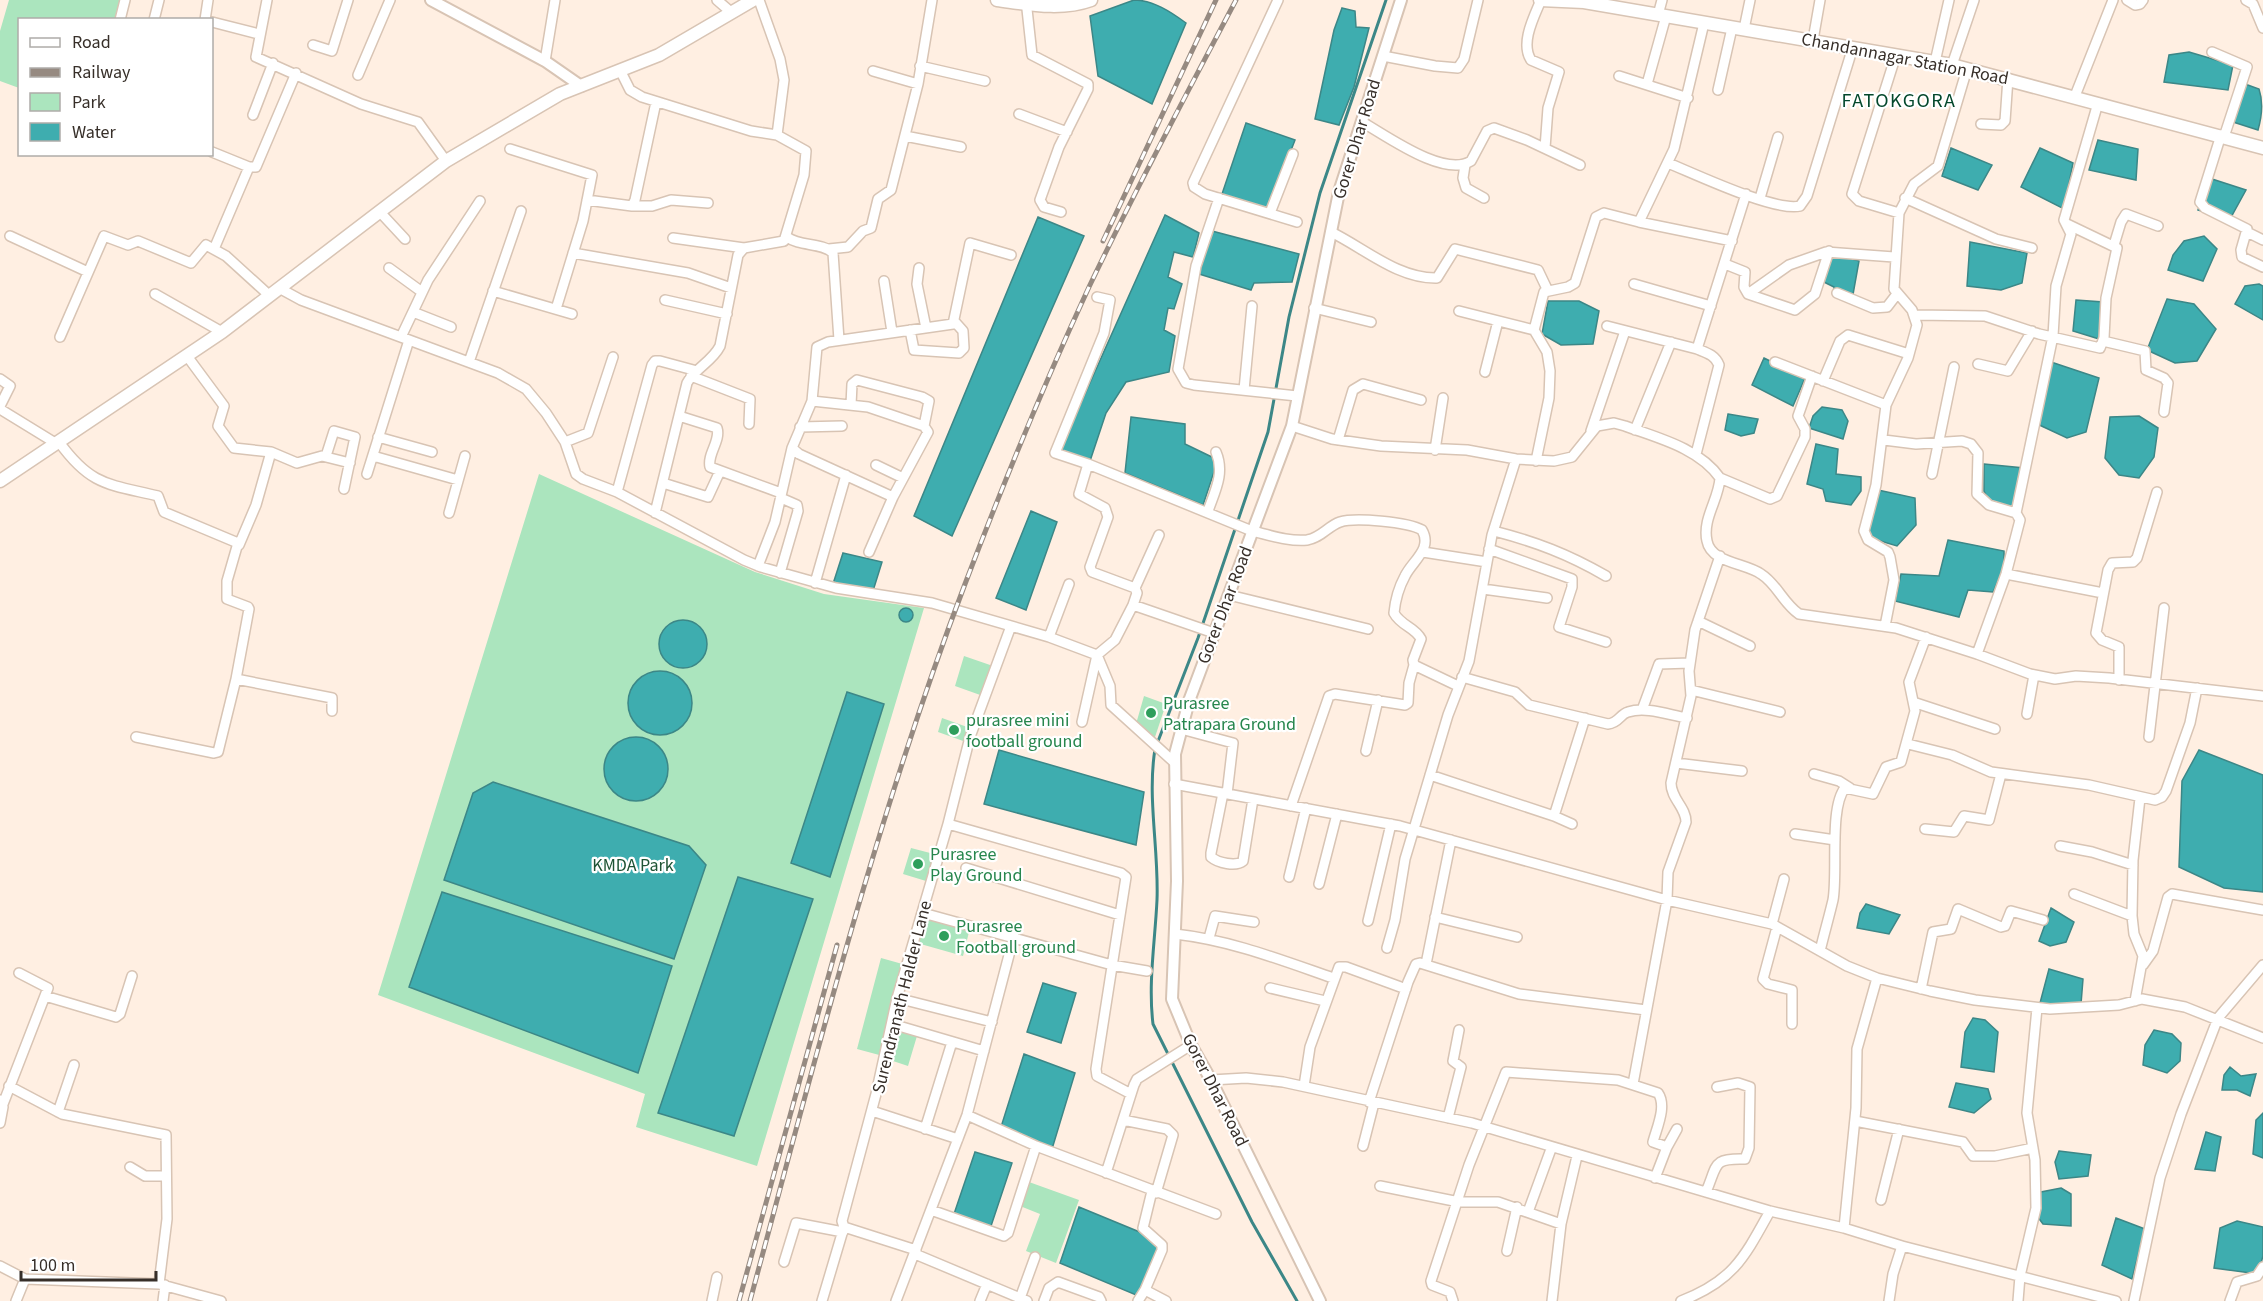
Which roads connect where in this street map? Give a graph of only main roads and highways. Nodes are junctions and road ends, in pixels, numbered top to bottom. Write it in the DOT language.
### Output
graph roads {
  1 [pos="753,0"];
  2 [pos="997,0"];
  3 [pos="1091,0"];
  4 [pos="1541,0"];
  5 [pos="1585,1"];
  6 [pos="1026,2"];
  7 [pos="1606,3"];
  8 [pos="2263,148"];
  9 [pos="0,481"];
  1 -- 9 [label="main road"];
  2 -- 6 [label="main road"];
  3 -- 6 [label="main road"];
  4 -- 5 [label="main road, Chandannagar Station Road"];
  5 -- 7 [label="main road, Chandannagar Station Road"];
  7 -- 8 [label="main road, Chandannagar Station Road"];
}
